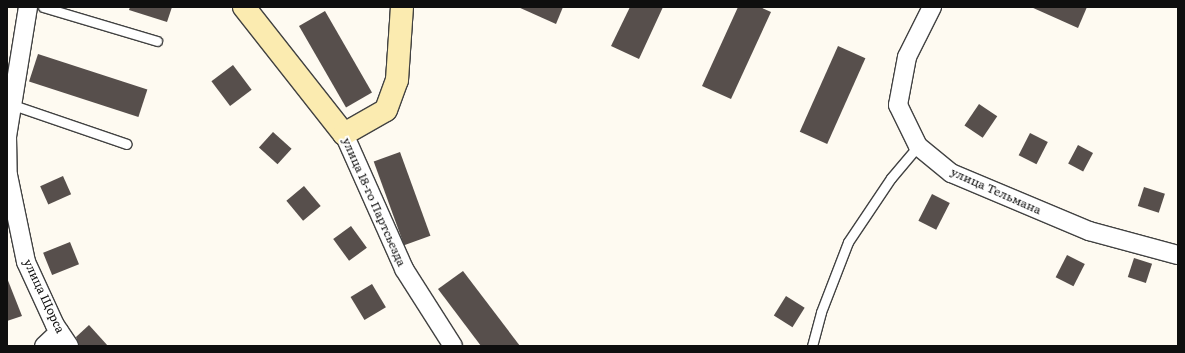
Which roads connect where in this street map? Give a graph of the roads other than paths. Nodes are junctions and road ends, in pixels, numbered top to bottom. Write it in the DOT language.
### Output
graph roads {
  1 [pos="28,7"];
  2 [pos="43,7"];
  3 [pos="244,7"];
  4 [pos="402,7"];
  5 [pos="932,7"];
  6 [pos="157,41"];
  7 [pos="13,105"];
  8 [pos="344,134"];
  9 [pos="127,144"];
  10 [pos="918,146"];
  11 [pos="7,156"];
  12 [pos="1178,255"];
  13 [pos="64,339"];
  14 [pos="44,346"];
  15 [pos="453,346"];
  16 [pos="812,346"];
  1 -- 7 [label="street, улица Щорса"];
  2 -- 6 [label="lane"];
  3 -- 8 [label="street, улица 18-го Партсьезда"];
  4 -- 8 [label="street"];
  5 -- 10 [label="street, улица Тельмана"];
  7 -- 9 [label="lane"];
  7 -- 11 [label="street, улица Щорса"];
  8 -- 15 [label="street, улица 18-го Партсьезда"];
  10 -- 12 [label="street, улица Тельмана"];
  10 -- 16 [label="lane"];
  11 -- 13 [label="street, улица Щорса"];
  13 -- 14 [label="street"];
}
